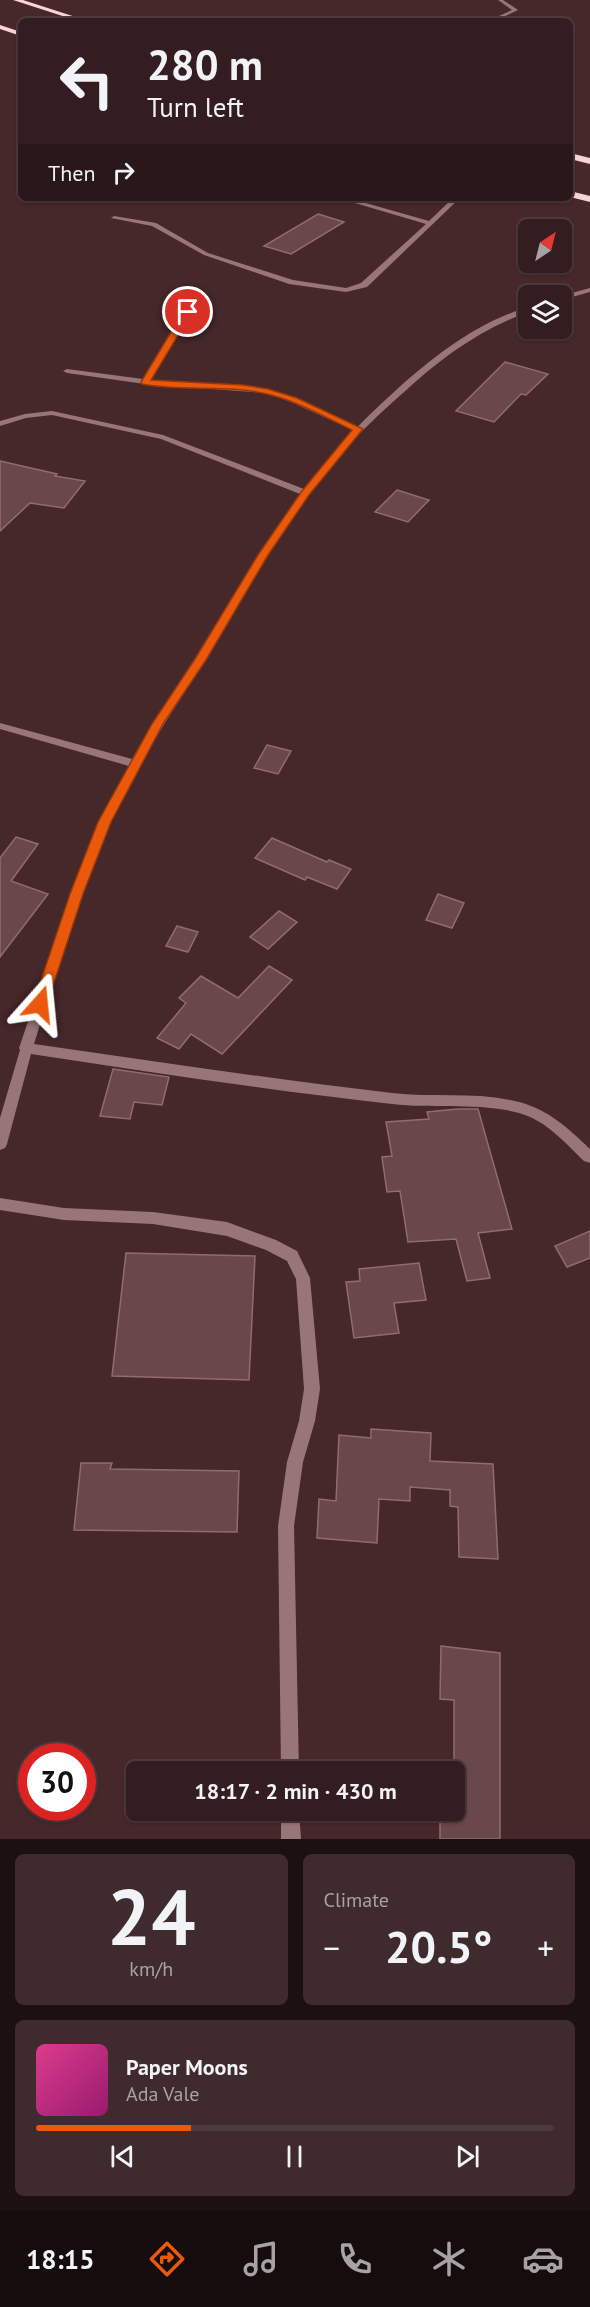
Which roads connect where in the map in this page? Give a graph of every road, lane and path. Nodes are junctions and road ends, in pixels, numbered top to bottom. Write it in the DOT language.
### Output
graph roads {
  1 [pos="16,0"];
  2 [pos="500,0"];
  3 [pos="75,18"];
  4 [pos="498,18"];
  5 [pos="0,27"];
  6 [pos="18,33"];
  7 [pos="573,157"];
  8 [pos="590,161"];
  9 [pos="573,195"];
  10 [pos="590,199"];
  11 [pos="352,201"];
  12 [pos="454,201"];
  13 [pos="114,218"];
  14 [pos="430,223"];
  15 [pos="590,290"];
  16 [pos="572,295"];
  17 [pos="188,312"];
  18 [pos="518,313"];
  19 [pos="68,371"];
  20 [pos="146,382"];
  21 [pos="0,424"];
  22 [pos="358,429"];
  23 [pos="305,493"];
  24 [pos="0,726"];
  25 [pos="136,764"];
  26 [pos="25,1048"];
  27 [pos="0,1143"];
  28 [pos="590,1157"];
  29 [pos="0,1204"];
  30 [pos="290,1761"];
  31 [pos="290,1821"];
  32 [pos="291,1839"];
  1 -- 3 [label="highway"];
  2 -- 4 [label="street"];
  5 -- 6 [label="highway"];
  7 -- 8 [label="highway"];
  9 -- 10 [label="highway"];
  11 -- 14 [label="street"];
  12 -- 14 [label="street"];
  13 -- 14 [label="street"];
  15 -- 16 [label="street"];
  17 -- 20 [label="street"];
  18 -- 22 [label="street"];
  19 -- 20 [label="street"];
  20 -- 22 [label="street"];
  21 -- 23 [label="street"];
  22 -- 23 [label="street"];
  23 -- 25 [label="street"];
  24 -- 25 [label="street"];
  25 -- 26 [label="street"];
  26 -- 27 [label="street"];
  26 -- 28 [label="street"];
  29 -- 30 [label="street"];
  31 -- 32 [label="street"];
}
